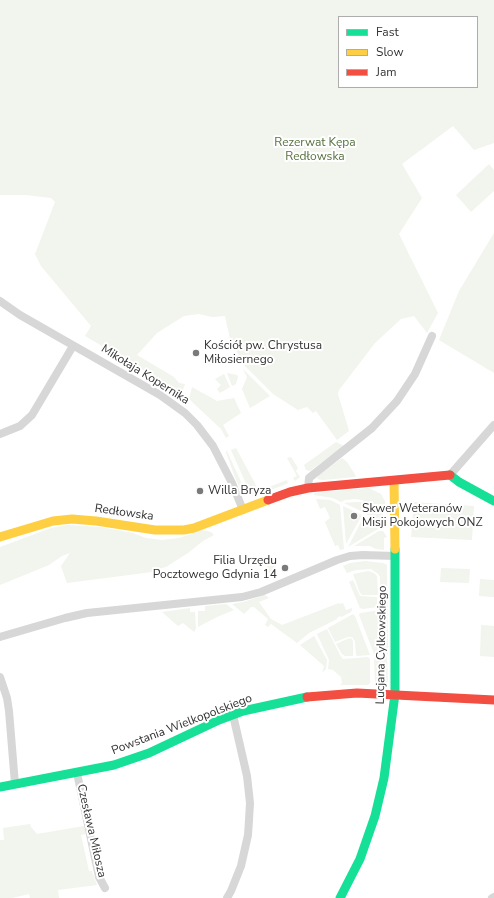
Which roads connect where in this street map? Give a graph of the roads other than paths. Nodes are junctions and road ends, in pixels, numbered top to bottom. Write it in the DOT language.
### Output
graph roads {
  1 [pos="0,301"];
  2 [pos="432,336"];
  3 [pos="73,346"];
  4 [pos="494,425"];
  5 [pos="0,434"];
  6 [pos="450,475"];
  7 [pos="394,480"];
  8 [pos="308,488"];
  9 [pos="494,501"];
  10 [pos="243,510"];
  11 [pos="0,537"];
  12 [pos="395,556"];
  13 [pos="0,638"];
  14 [pos="0,677"];
  15 [pos="395,694"];
  16 [pos="494,700"];
  17 [pos="233,715"];
  18 [pos="78,773"];
  19 [pos="15,784"];
  20 [pos="0,787"];
  21 [pos="105,888"];
  22 [pos="227,898"];
  23 [pos="340,898"];
  1 -- 3 [label="street, Mikołaja Kopernika"];
  2 -- 8 [label="street"];
  3 -- 5 [label="street"];
  3 -- 10 [label="street, Mikołaja Kopernika"];
  4 -- 6 [label="street"];
  6 -- 7 [label="street"];
  6 -- 9 [label="street"];
  7 -- 8 [label="street"];
  7 -- 12 [label="street, Lucjana Cylkowskiego"];
  8 -- 10 [label="street"];
  10 -- 11 [label="street, Redłowska"];
  12 -- 13 [label="street"];
  12 -- 15 [label="street, Lucjana Cylkowskiego"];
  14 -- 19 [label="street"];
  15 -- 16 [label="street, Powstania Wielkopolskiego"];
  15 -- 17 [label="street, Powstania Wielkopolskiego"];
  15 -- 23 [label="street, Lucjana Cylkowskiego"];
  17 -- 18 [label="street, Powstania Wielkopolskiego"];
  17 -- 22 [label="street"];
  18 -- 19 [label="street, Powstania Wielkopolskiego"];
  18 -- 21 [label="street, Czesława Miłosza"];
  19 -- 20 [label="street, Powstania Wielkopolskiego"];
}
